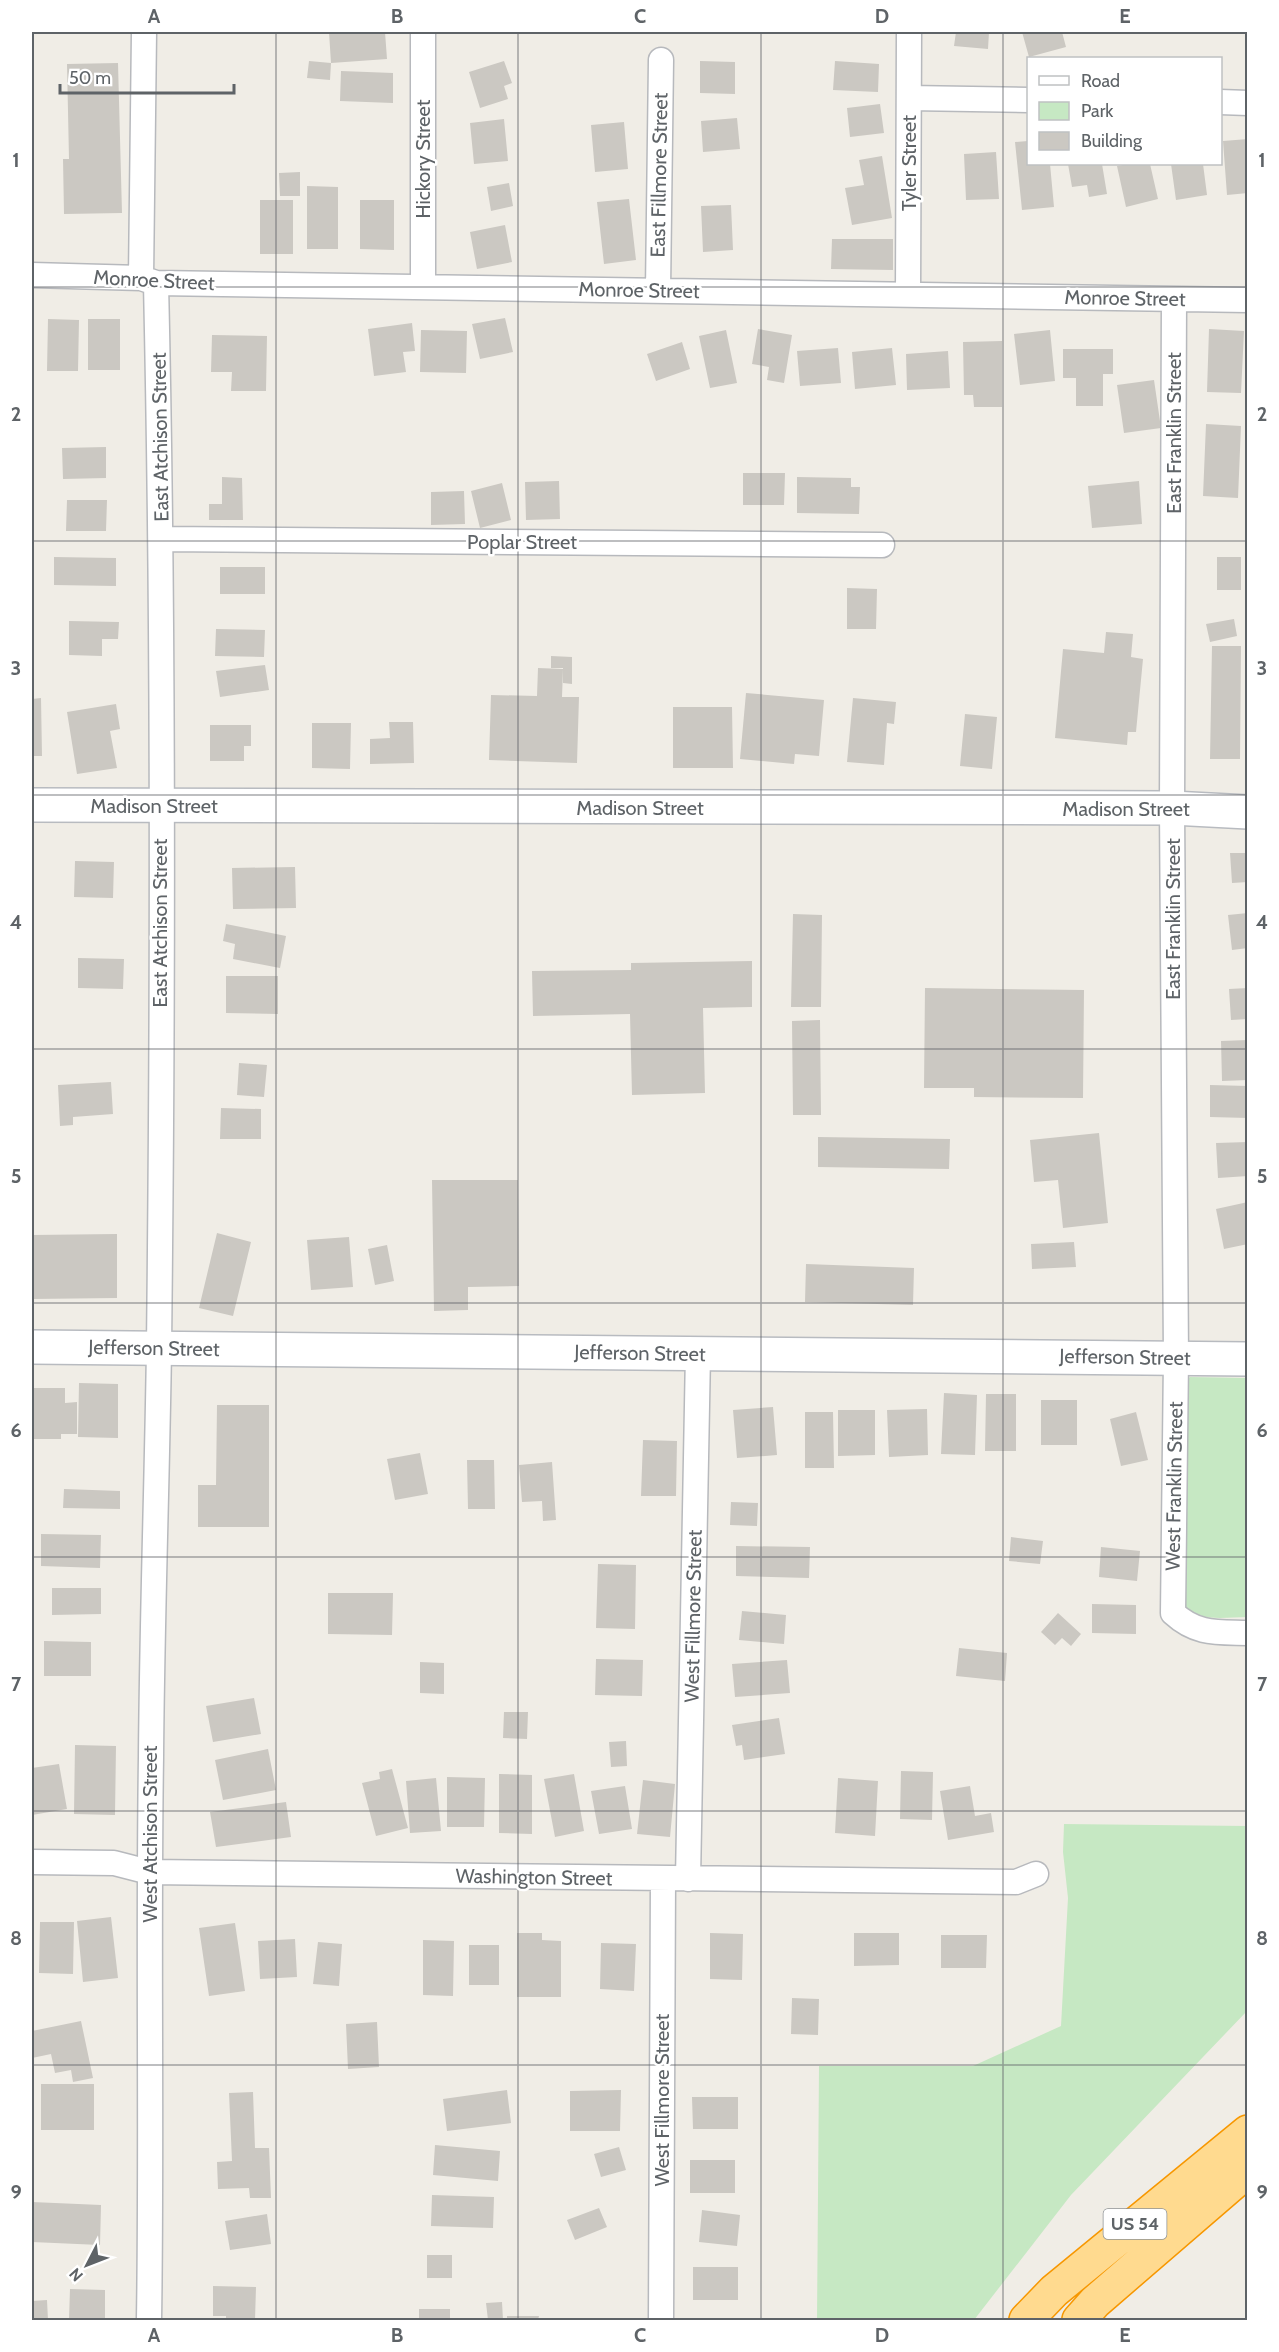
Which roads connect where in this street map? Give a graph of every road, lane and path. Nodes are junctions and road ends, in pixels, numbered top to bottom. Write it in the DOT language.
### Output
graph roads {
  1 [pos="144,32"];
  2 [pos="423,32"];
  3 [pos="909,32"];
  4 [pos="662,60"];
  5 [pos="909,98"];
  6 [pos="1027,100"];
  7 [pos="1222,102"];
  8 [pos="1248,103"];
  9 [pos="32,275"];
  10 [pos="149,280"];
  11 [pos="423,287"];
  12 [pos="658,290"];
  13 [pos="908,294"];
  14 [pos="1174,299"];
  15 [pos="1248,300"];
  16 [pos="162,539"];
  17 [pos="882,545"];
  18 [pos="32,805"];
  19 [pos="161,806"];
  20 [pos="1172,808"];
  21 [pos="1248,812"];
  22 [pos="32,1347"];
  23 [pos="159,1348"];
  24 [pos="698,1353"];
  25 [pos="1176,1358"];
  26 [pos="1248,1359"];
  27 [pos="1248,1633"];
  28 [pos="32,1862"];
  29 [pos="149,1872"];
  30 [pos="1036,1874"];
  31 [pos="688,1879"];
  32 [pos="663,1880"];
  33 [pos="1248,2132"];
  34 [pos="1248,2170"];
  35 [pos="149,2320"];
  36 [pos="661,2320"];
  37 [pos="1026,2320"];
  38 [pos="1079,2320"];
  1 -- 10 [label="street, East Atchison Street"];
  2 -- 11 [label="street, Hickory Street"];
  3 -- 5 [label="street, Tyler Street"];
  4 -- 12 [label="street, East Fillmore Street"];
  5 -- 6 [label="street"];
  5 -- 13 [label="street, Tyler Street"];
  7 -- 8 [label="street"];
  9 -- 10 [label="street, Monroe Street"];
  10 -- 11 [label="street, Monroe Street"];
  10 -- 16 [label="street, East Atchison Street"];
  11 -- 12 [label="street, Monroe Street"];
  12 -- 13 [label="street, Monroe Street"];
  13 -- 14 [label="street, Monroe Street"];
  14 -- 15 [label="street, Monroe Street"];
  14 -- 20 [label="street, East Franklin Street"];
  16 -- 17 [label="street, Poplar Street"];
  16 -- 19 [label="street, East Atchison Street"];
  18 -- 19 [label="street, Madison Street"];
  19 -- 20 [label="street, Madison Street"];
  19 -- 23 [label="street, East Atchison Street"];
  20 -- 21 [label="street, Madison Street"];
  20 -- 25 [label="street, East Franklin Street"];
  22 -- 23 [label="street, Jefferson Street"];
  23 -- 24 [label="street, Jefferson Street"];
  23 -- 29 [label="street, West Atchison Street"];
  24 -- 25 [label="street, Jefferson Street"];
  24 -- 31 [label="street, West Fillmore Street"];
  25 -- 26 [label="street, Jefferson Street"];
  25 -- 27 [label="street, West Franklin Street"];
  28 -- 29 [label="street, Washington Street"];
  29 -- 32 [label="street, Washington Street"];
  29 -- 35 [label="street, West Atchison Street"];
  30 -- 31 [label="street, Washington Street"];
  31 -- 32 [label="street, Washington Street"];
  32 -- 36 [label="street, West Fillmore Street"];
  33 -- 37 [label="highway, US 54"];
  34 -- 38 [label="highway, US 54"];
}
